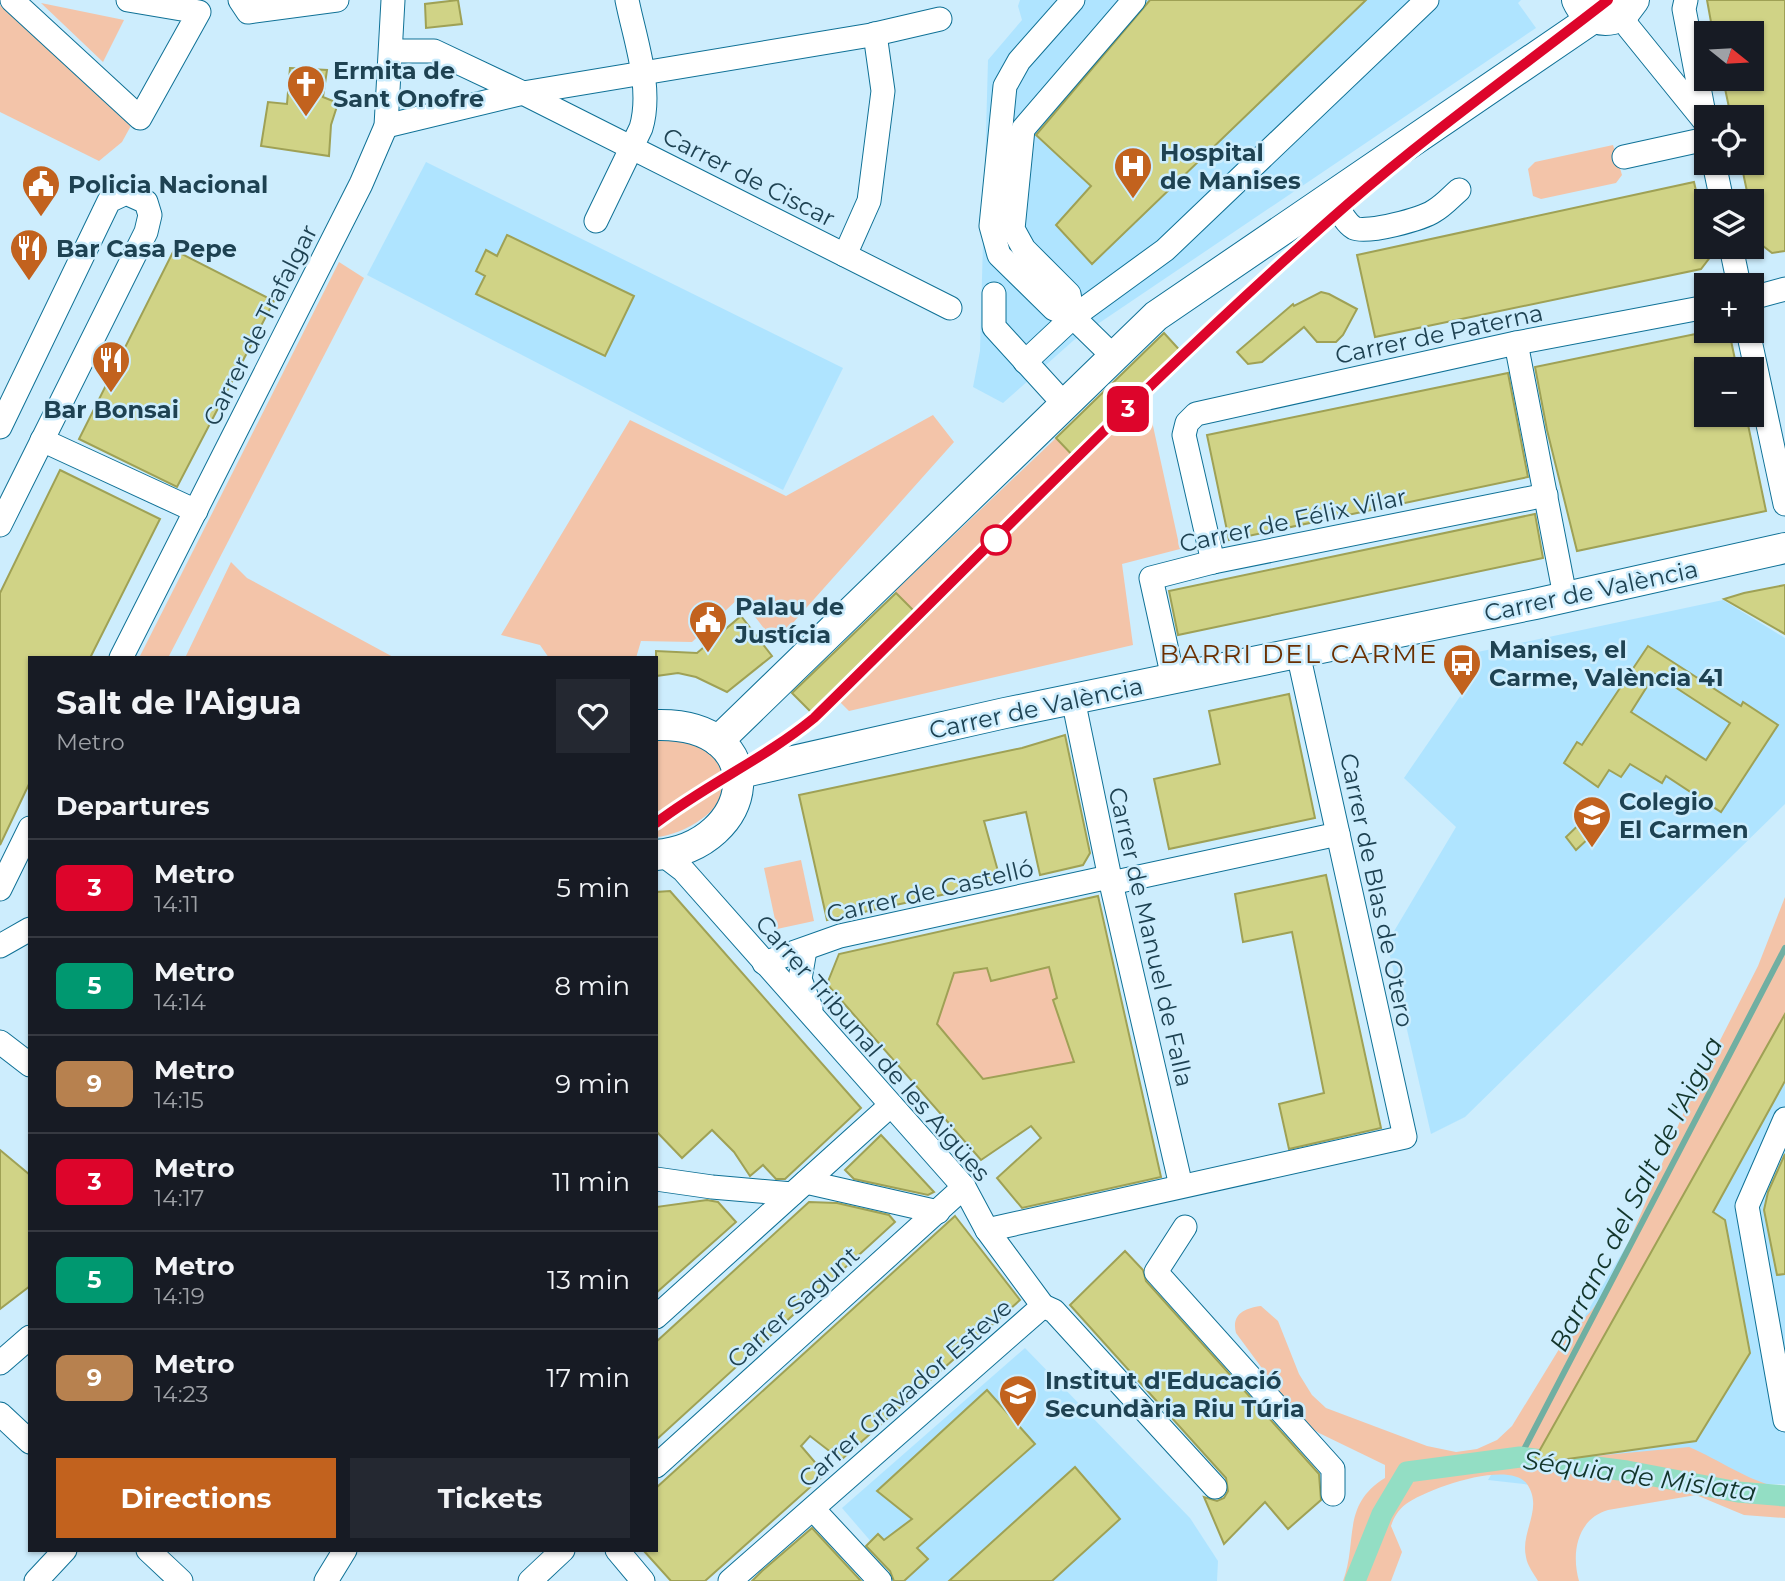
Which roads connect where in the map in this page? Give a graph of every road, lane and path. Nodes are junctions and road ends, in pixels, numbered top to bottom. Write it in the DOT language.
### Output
graph roads {
  1 [pos="12,0"];
  2 [pos="128,0"];
  3 [pos="337,0"];
  4 [pos="393,0"];
  5 [pos="627,0"];
  6 [pos="1073,0"];
  7 [pos="1134,0"];
  8 [pos="1427,0"];
  9 [pos="1686,0"];
  10 [pos="244,6"];
  11 [pos="1628,8"];
  12 [pos="1585,9"];
  13 [pos="940,19"];
  14 [pos="875,34"];
  15 [pos="391,51"];
  16 [pos="641,73"];
  17 [pos="523,93"];
  18 [pos="1703,105"];
  19 [pos="1694,108"];
  20 [pos="386,126"];
  21 [pos="1694,142"];
  22 [pos="631,147"];
  23 [pos="1625,157"];
  24 [pos="1459,190"];
  25 [pos="1332,197"];
  26 [pos="596,221"];
  27 [pos="845,255"];
  28 [pos="1785,289"];
  29 [pos="994,294"];
  30 [pos="1764,295"];
  31 [pos="950,308"];
  32 [pos="1694,309"];
  33 [pos="1073,317"];
  34 [pos="1516,343"];
  35 [pos="1751,343"];
  36 [pos="1114,357"];
  37 [pos="1025,362"];
  38 [pos="1065,405"];
  39 [pos="1,421"];
  40 [pos="42,440"];
  41 [pos="1546,495"];
  42 [pos="1785,504"];
  43 [pos="195,510"];
  44 [pos="0,525"];
  45 [pos="1785,548"];
  46 [pos="1213,562"];
  47 [pos="1566,596"];
  48 [pos="1298,653"];
  49 [pos="122,656"];
  50 [pos="1173,678"];
  51 [pos="1073,699"];
  52 [pos="658,725"];
  53 [pos="718,741"];
  54 [pos="740,773"];
  55 [pos="28,832"];
  56 [pos="1338,834"];
  57 [pos="659,854"];
  58 [pos="1110,880"];
  59 [pos="0,889"];
  60 [pos="28,930"];
  61 [pos="0,946"];
  62 [pos="805,950"];
  63 [pos="764,963"];
  64 [pos="816,1021"];
  65 [pos="0,1042"];
  66 [pos="28,1063"];
  67 [pos="891,1105"];
  68 [pos="1785,1119"];
  69 [pos="658,1179"];
  70 [pos="1181,1186"];
  71 [pos="964,1187"];
  72 [pos="799,1188"];
  73 [pos="938,1212"];
  74 [pos="1185,1227"];
  75 [pos="987,1230"];
  76 [pos="1043,1306"];
  77 [pos="658,1315"];
  78 [pos="28,1339"];
  79 [pos="0,1363"];
  80 [pos="0,1414"];
  81 [pos="1785,1420"];
  82 [pos="28,1440"];
  83 [pos="658,1464"];
  84 [pos="1214,1487"];
  85 [pos="1333,1494"];
  86 [pos="813,1509"];
  87 [pos="63,1552"];
  88 [pos="150,1552"];
  89 [pos="344,1552"];
  90 [pos="561,1552"];
  91 [pos="619,1552"];
  92 [pos="36,1581"];
  93 [pos="181,1581"];
  94 [pos="326,1581"];
  95 [pos="530,1581"];
  96 [pos="643,1581"];
  97 [pos="730,1581"];
  98 [pos="880,1581"];
  1 -- 2 [label="street"];
  3 -- 10 [label="street"];
  4 -- 15 [label="street, Carrer de Trafalgar"];
  5 -- 16 [label="street"];
  6 -- 33 [label="street"];
  7 -- 33 [label="street"];
  8 -- 33 [label="street"];
  9 -- 18 [label="street"];
  11 -- 12 [label="main road"];
  11 -- 19 [label="street"];
  12 -- 25 [label="main road"];
  13 -- 14 [label="street"];
  14 -- 16 [label="street"];
  14 -- 27 [label="street"];
  15 -- 17 [label="street, Carrer de Ciscar"];
  15 -- 20 [label="street, Carrer de Trafalgar"];
  16 -- 17 [label="street"];
  16 -- 22 [label="street"];
  17 -- 20 [label="street"];
  17 -- 22 [label="street, Carrer de Ciscar"];
  20 -- 43 [label="street, Carrer de Trafalgar"];
  21 -- 23 [label="street"];
  22 -- 26 [label="street"];
  22 -- 27 [label="street, Carrer de Ciscar"];
  24 -- 25 [label="street"];
  25 -- 36 [label="main road"];
  27 -- 31 [label="street, Carrer de Ciscar"];
  28 -- 30 [label="street"];
  29 -- 37 [label="street"];
  32 -- 34 [label="street, Carrer de Paterna"];
  33 -- 36 [label="street"];
  33 -- 37 [label="street"];
  34 -- 41 [label="street"];
  34 -- 46 [label="street, Carrer de Paterna"];
  35 -- 42 [label="street"];
  36 -- 38 [label="main road"];
  37 -- 38 [label="street"];
  38 -- 53 [label="main road"];
  39 -- 40 [label="street"];
  40 -- 43 [label="street"];
  40 -- 44 [label="street"];
  41 -- 46 [label="street, Carrer de Félix Vilar"];
  41 -- 47 [label="street"];
  43 -- 49 [label="street, Carrer de Trafalgar"];
  45 -- 47 [label="main road, Carrer de València"];
  46 -- 50 [label="street, Carrer de Félix Vilar"];
  47 -- 48 [label="main road, Carrer de València"];
  48 -- 50 [label="main road, Carrer de València"];
  48 -- 56 [label="street, Carrer de Blas de Otero"];
  50 -- 51 [label="main road, Carrer de València"];
  51 -- 54 [label="main road, Carrer de València"];
  51 -- 58 [label="street, Carrer de Manuel de Falla"];
  52 -- 53 [label="main road"];
  53 -- 54 [label="main road"];
  54 -- 57 [label="main road"];
  55 -- 59 [label="street"];
  56 -- 58 [label="street, Carrer de Castelló"];
  56 -- 70 [label="street, Carrer de Blas de Otero"];
  57 -- 63 [label="street, Carrer Tribunal de les Aigües"];
  58 -- 62 [label="street, Carrer de Castelló"];
  58 -- 70 [label="street, Carrer de Manuel de Falla"];
  60 -- 61 [label="street"];
  62 -- 63 [label="street, Carrer de Castelló"];
  62 -- 64 [label="street"];
  63 -- 64 [label="street, Carrer Tribunal de les Aigües"];
  64 -- 67 [label="street, Carrer Tribunal de les Aigües"];
  65 -- 66 [label="street"];
  67 -- 71 [label="street, Carrer Tribunal de les Aigües"];
  67 -- 72 [label="street"];
  68 -- 81 [label="street"];
  69 -- 72 [label="street"];
  70 -- 75 [label="street"];
  71 -- 73 [label="street, Carrer Sagunt"];
  71 -- 75 [label="street, Carrer Tribunal de les Aigües"];
  72 -- 73 [label="street"];
  72 -- 77 [label="street"];
  73 -- 83 [label="street, Carrer Sagunt"];
  74 -- 85 [label="street"];
  75 -- 76 [label="street, Carrer Gravador Esteve"];
  76 -- 84 [label="street"];
  76 -- 86 [label="street, Carrer Gravador Esteve"];
  78 -- 79 [label="street"];
  80 -- 82 [label="street"];
  86 -- 97 [label="street, Carrer Gravador Esteve"];
  86 -- 98 [label="street"];
  87 -- 92 [label="street"];
  88 -- 93 [label="street"];
  89 -- 94 [label="street"];
  90 -- 95 [label="street"];
  91 -- 96 [label="street"];
}
